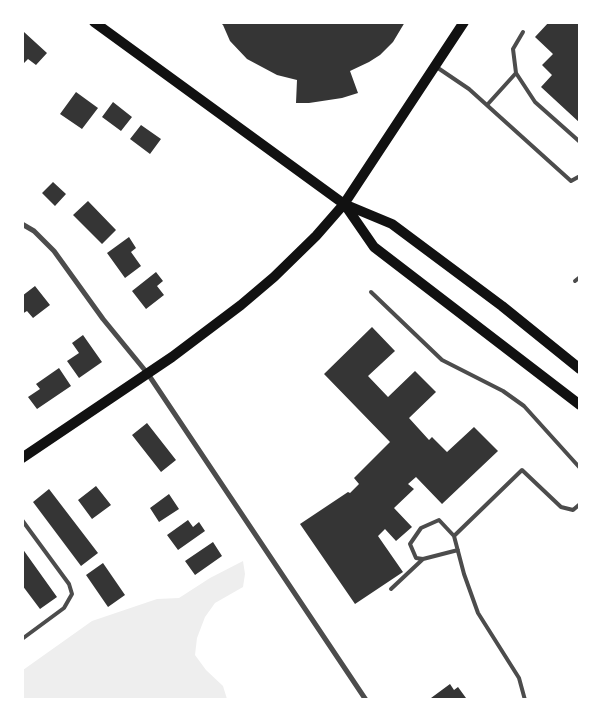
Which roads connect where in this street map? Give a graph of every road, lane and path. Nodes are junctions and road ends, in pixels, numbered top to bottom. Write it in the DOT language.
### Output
graph roads {
  1 [pos="94,22"];
  2 [pos="464,22"];
  3 [pos="523,32"];
  4 [pos="435,66"];
  5 [pos="516,73"];
  6 [pos="487,105"];
  7 [pos="580,142"];
  8 [pos="580,176"];
  9 [pos="344,204"];
  10 [pos="22,224"];
  11 [pos="580,277"];
  12 [pos="575,281"];
  13 [pos="371,292"];
  14 [pos="580,369"];
  15 [pos="148,374"];
  16 [pos="580,405"];
  17 [pos="22,458"];
  18 [pos="580,468"];
  19 [pos="580,504"];
  20 [pos="22,520"];
  21 [pos="454,536"];
  22 [pos="458,550"];
  23 [pos="423,559"];
  24 [pos="391,589"];
  25 [pos="22,640"];
  26 [pos="366,700"];
  27 [pos="525,700"];
  1 -- 9 [label="main road"];
  2 -- 4 [label="main road"];
  3 -- 5 [label="lane"];
  4 -- 6 [label="lane"];
  4 -- 9 [label="main road"];
  5 -- 6 [label="lane"];
  5 -- 7 [label="lane"];
  6 -- 8 [label="lane"];
  9 -- 14 [label="main road"];
  9 -- 15 [label="main road"];
  9 -- 16 [label="main road"];
  10 -- 15 [label="street"];
  11 -- 12 [label="lane"];
  13 -- 18 [label="lane"];
  15 -- 17 [label="main road"];
  15 -- 26 [label="street"];
  19 -- 21 [label="lane"];
  20 -- 25 [label="lane"];
  21 -- 22 [label="lane"];
  21 -- 23 [label="lane"];
  22 -- 23 [label="lane"];
  22 -- 27 [label="lane"];
  23 -- 24 [label="lane"];
}
